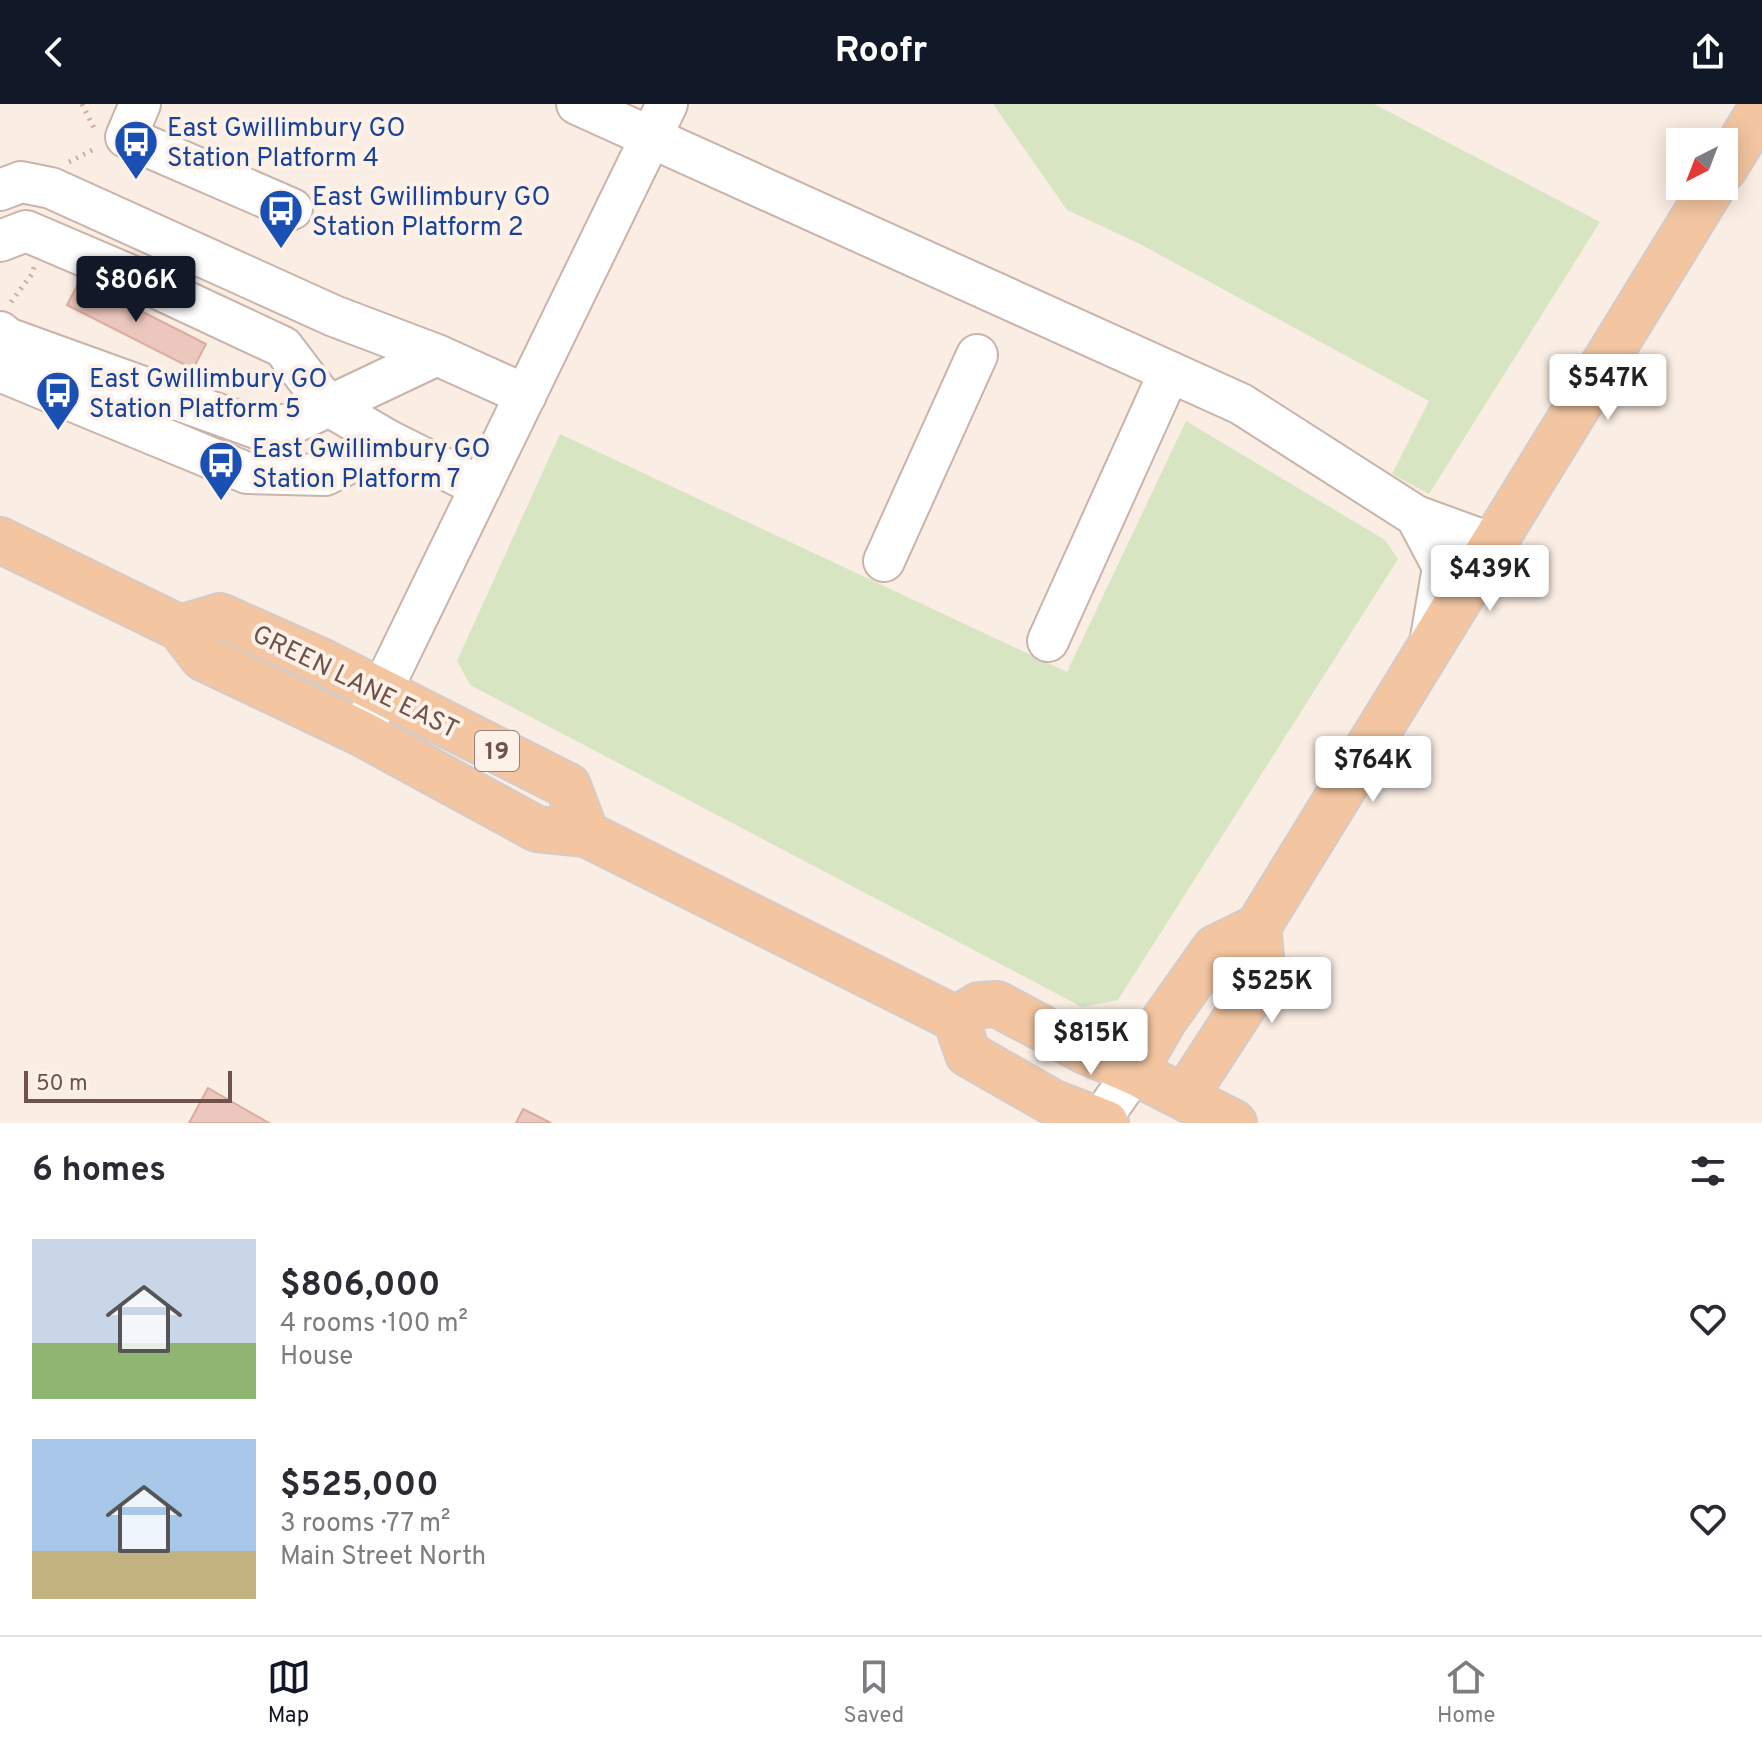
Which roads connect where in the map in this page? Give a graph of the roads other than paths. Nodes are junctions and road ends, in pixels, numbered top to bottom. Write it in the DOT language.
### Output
graph roads {
  1 [pos="140,104"];
  2 [pos="577,104"];
  3 [pos="1762,107"];
  4 [pos="659,121"];
  5 [pos="1738,146"];
  6 [pos="0,190"];
  7 [pos="1704,200"];
  8 [pos="292,209"];
  9 [pos="0,241"];
  10 [pos="0,332"];
  11 [pos="437,355"];
  12 [pos="977,355"];
  13 [pos="0,371"];
  14 [pos="1169,373"];
  15 [pos="526,395"];
  16 [pos="327,405"];
  17 [pos="391,442"];
  18 [pos="481,487"];
  19 [pos="1416,516"];
  20 [pos="0,540"];
  21 [pos="1493,544"];
  22 [pos="884,561"];
  23 [pos="180,628"];
  24 [pos="1048,641"];
  25 [pos="1430,647"];
  26 [pos="380,692"];
  27 [pos="361,733"];
  28 [pos="586,834"];
  29 [pos="1258,927"];
  30 [pos="956,1019"];
  31 [pos="1134,1072"];
  32 [pos="1176,1110"];
  33 [pos="1102,1122"];
  34 [pos="1234,1123"];
  1 -- 8 [label="street"];
  2 -- 4 [label="street"];
  3 -- 5 [label="main road"];
  4 -- 14 [label="street"];
  4 -- 15 [label="street"];
  6 -- 11 [label="street"];
  7 -- 21 [label="main road"];
  9 -- 16 [label="street"];
  10 -- 16 [label="street"];
  11 -- 15 [label="street"];
  11 -- 16 [label="street"];
  12 -- 22 [label="street"];
  13 -- 17 [label="street"];
  14 -- 19 [label="street"];
  14 -- 24 [label="street"];
  15 -- 18 [label="street"];
  16 -- 17 [label="street"];
  17 -- 18 [label="street"];
  18 -- 26 [label="street"];
  19 -- 21 [label="street"];
  19 -- 25 [label="street"];
  20 -- 23 [label="main road, GREEN LANE EAST / 19"];
  21 -- 25 [label="main road"];
  23 -- 26 [label="main road, GREEN LANE EAST / 19"];
  23 -- 27 [label="main road, GREEN LANE EAST / 19"];
  25 -- 29 [label="main road"];
  26 -- 27 [label="street"];
  26 -- 28 [label="main road, GREEN LANE EAST / 19"];
  27 -- 28 [label="main road, GREEN LANE EAST / 19"];
  28 -- 30 [label="main road, GREEN LANE EAST / 19"];
  29 -- 31 [label="main road"];
  29 -- 32 [label="main road"];
  30 -- 31 [label="main road"];
  30 -- 33 [label="main road"];
  31 -- 32 [label="main road"];
  31 -- 33 [label="street"];
  32 -- 34 [label="main road"];
}
